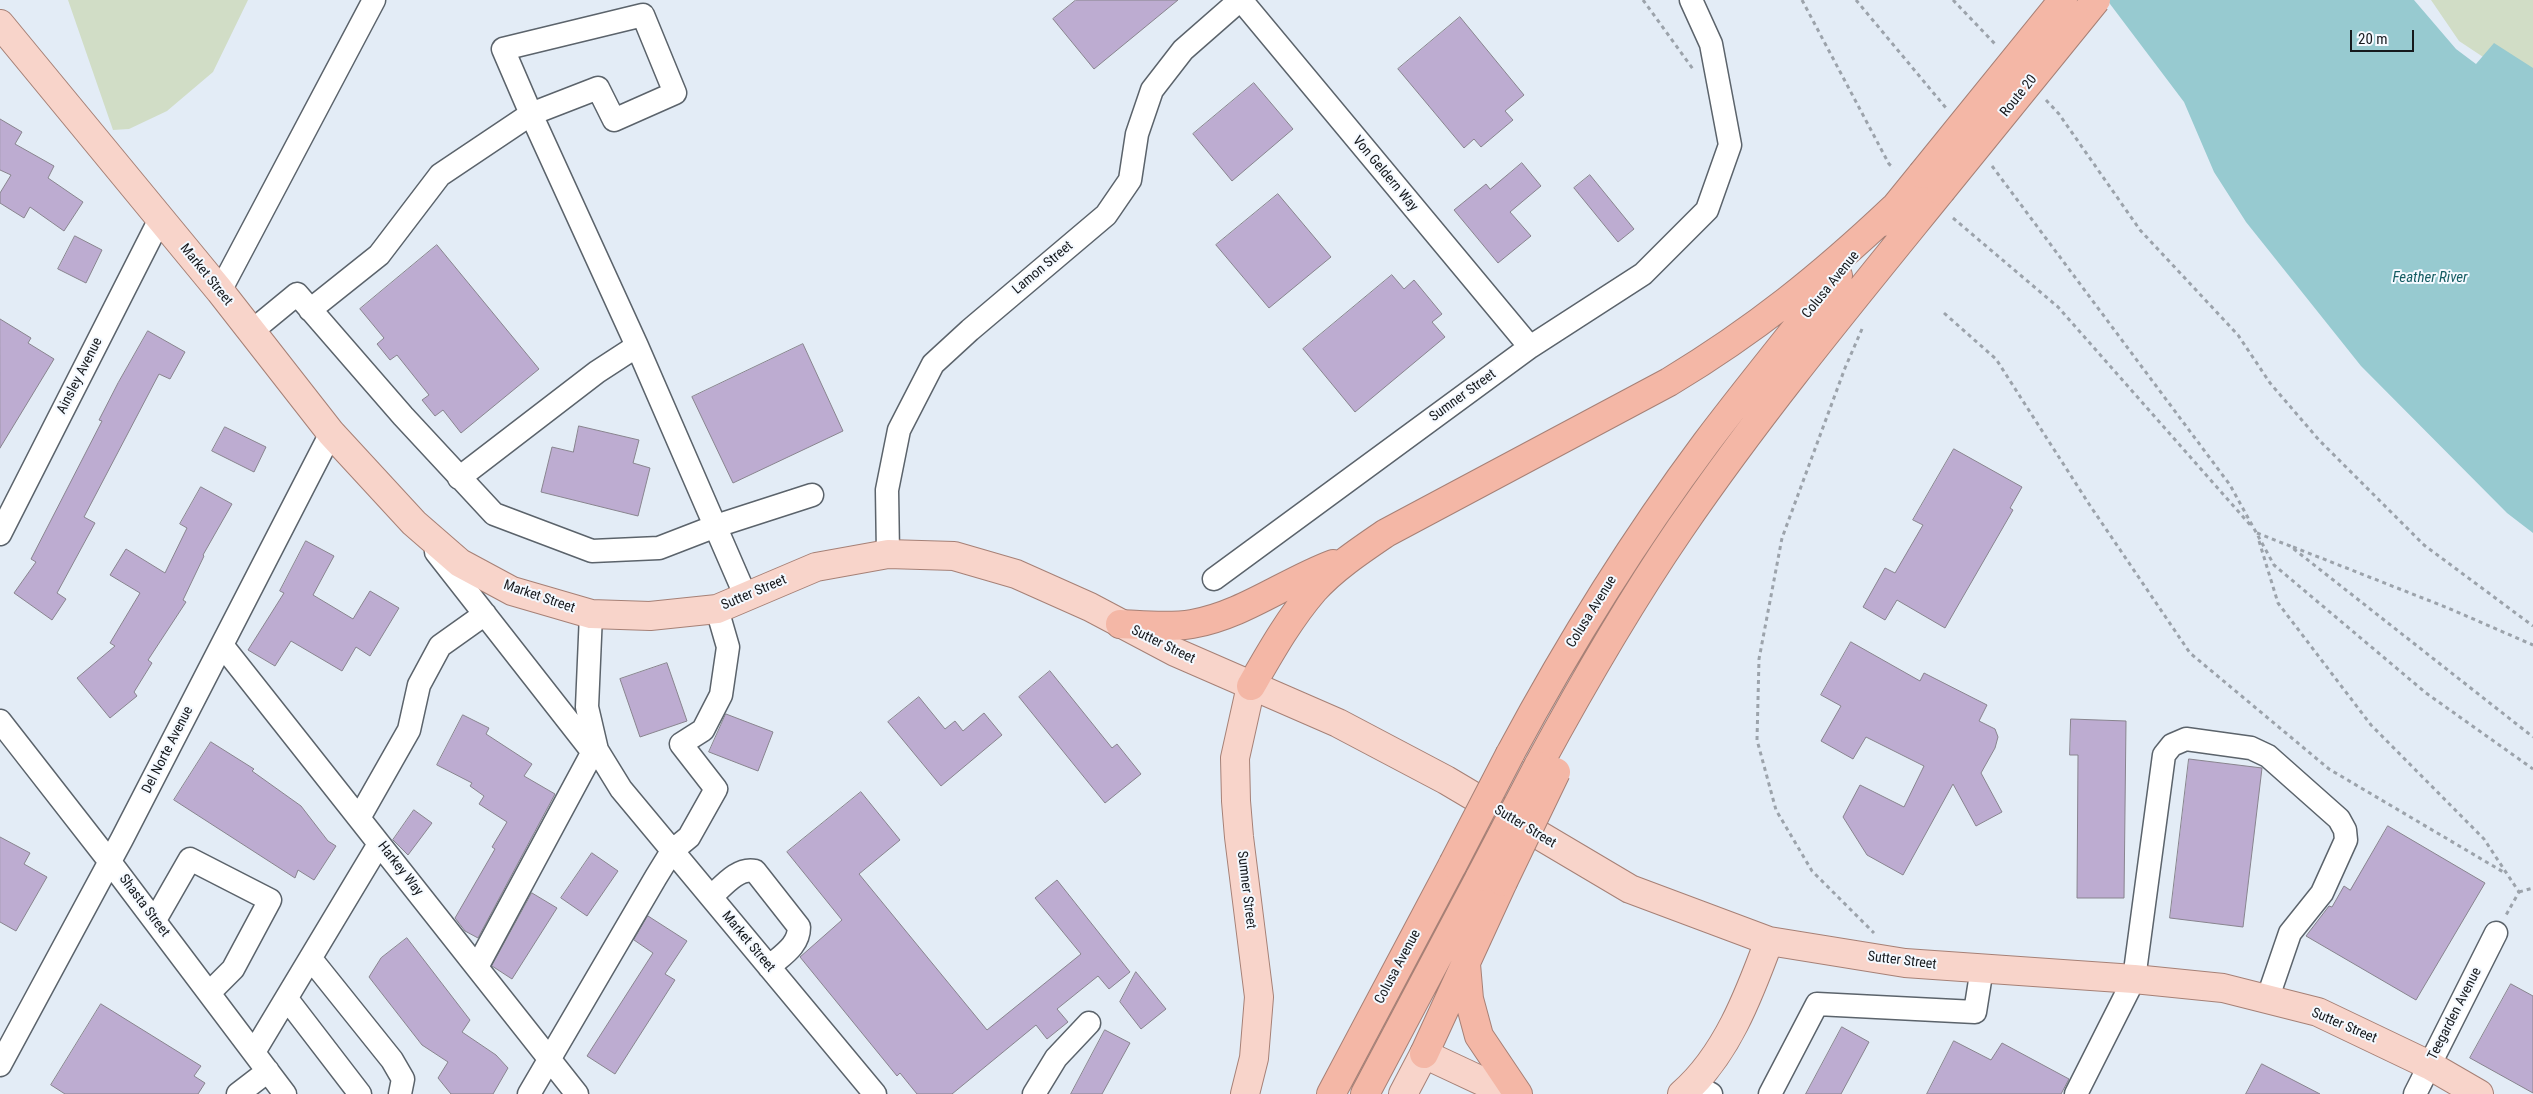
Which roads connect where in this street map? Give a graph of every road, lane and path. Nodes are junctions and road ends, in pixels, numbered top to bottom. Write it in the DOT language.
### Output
graph roads {
  1 [pos="374,0"];
  2 [pos="1241,0"];
  3 [pos="1643,0"];
  4 [pos="1691,0"];
  5 [pos="1802,0"];
  6 [pos="1856,0"];
  7 [pos="1953,0"];
  8 [pos="2063,0"];
  9 [pos="2096,0"];
  10 [pos="0,24"];
  11 [pos="2003,52"];
  12 [pos="1695,72"];
  13 [pos="2040,93"];
  14 [pos="530,114"];
  15 [pos="1951,115"];
  16 [pos="1988,161"];
  17 [pos="1894,168"];
  18 [pos="1931,183"];
  19 [pos="1894,208"];
  20 [pos="160,218"];
  21 [pos="1953,218"];
  22 [pos="220,291"];
  23 [pos="310,310"];
  24 [pos="1944,313"];
  25 [pos="1864,325"];
  26 [pos="252,331"];
  27 [pos="637,346"];
  28 [pos="1530,347"];
  29 [pos="331,433"];
  30 [pos="459,478"];
  31 [pos="812,495"];
  32 [pos="414,524"];
  33 [pos="716,526"];
  34 [pos="2257,533"];
  35 [pos="0,534"];
  36 [pos="2290,546"];
  37 [pos="888,554"];
  38 [pos="1353,556"];
  39 [pos="1214,578"];
  40 [pos="746,596"];
  41 [pos="717,609"];
  42 [pos="485,614"];
  43 [pos="591,614"];
  44 [pos="1120,624"];
  45 [pos="2533,626"];
  46 [pos="222,645"];
  47 [pos="2533,646"];
  48 [pos="1251,686"];
  49 [pos="0,721"];
  50 [pos="2533,737"];
  51 [pos="595,749"];
  52 [pos="2533,769"];
  53 [pos="360,818"];
  54 [pos="379,844"];
  55 [pos="672,851"];
  56 [pos="110,862"];
  57 [pos="2506,873"];
  58 [pos="1491,879"];
  59 [pos="2533,888"];
  60 [pos="2519,892"];
  61 [pos="710,897"];
  62 [pos="155,920"];
  63 [pos="2496,933"];
  64 [pos="1879,938"];
  65 [pos="1769,941"];
  66 [pos="311,959"];
  67 [pos="1466,961"];
  68 [pos="769,966"];
  69 [pos="477,967"];
  70 [pos="1982,968"];
  71 [pos="2134,979"];
  72 [pos="209,993"];
  73 [pos="287,999"];
  74 [pos="2268,1000"];
  75 [pos="1089,1023"];
  76 [pos="254,1052"];
  77 [pos="1424,1054"];
  78 [pos="550,1059"];
  79 [pos="2430,1064"];
  80 [pos="0,1065"];
  81 [pos="268,1071"];
  82 [pos="1695,1091"];
  83 [pos="238,1094"];
  84 [pos="285,1094"];
  85 [pos="360,1094"];
  86 [pos="400,1094"];
  87 [pos="529,1094"];
  88 [pos="577,1094"];
  89 [pos="875,1094"];
  90 [pos="1034,1094"];
  91 [pos="1245,1094"];
  92 [pos="1331,1094"];
  93 [pos="1365,1094"];
  94 [pos="1403,1094"];
  95 [pos="1505,1094"];
  96 [pos="1518,1094"];
  97 [pos="1770,1094"];
  98 [pos="2076,1094"];
  99 [pos="2414,1094"];
  100 [pos="2479,1094"];
  1 -- 22 [label="street"];
  2 -- 28 [label="street, Von Geldern Way"];
  2 -- 37 [label="street, Lamon Street"];
  3 -- 12 [label="path"];
  4 -- 28 [label="street, Sumner Street"];
  5 -- 17 [label="path"];
  6 -- 15 [label="path"];
  7 -- 11 [label="path"];
  8 -- 18 [label="highway, Route 20, bridge"];
  9 -- 18 [label="highway, Route 20, bridge"];
  10 -- 20 [label="main road, Market Street"];
  13 -- 45 [label="path"];
  14 -- 14 [label="street"];
  14 -- 23 [label="street"];
  14 -- 27 [label="street"];
  16 -- 34 [label="path"];
  18 -- 19 [label="highway, Colusa Avenue"];
  18 -- 58 [label="highway, Colusa Avenue, bridge"];
  19 -- 38 [label="highway"];
  19 -- 92 [label="highway, Colusa Avenue, bridge"];
  20 -- 22 [label="main road, Market Street"];
  20 -- 35 [label="street, Ainsley Avenue"];
  21 -- 34 [label="path"];
  22 -- 26 [label="main road, Market Street"];
  23 -- 26 [label="street"];
  23 -- 30 [label="street"];
  24 -- 57 [label="path"];
  25 -- 64 [label="path"];
  26 -- 29 [label="main road, Market Street"];
  27 -- 30 [label="street"];
  27 -- 33 [label="street"];
  28 -- 39 [label="street, Sumner Street"];
  29 -- 32 [label="main road, Market Street"];
  29 -- 46 [label="street, Del Norte Avenue"];
  30 -- 33 [label="street"];
  31 -- 33 [label="street"];
  32 -- 42 [label="street, Market Street"];
  32 -- 43 [label="main road, Market Street"];
  33 -- 40 [label="street"];
  34 -- 36 [label="path"];
  34 -- 52 [label="path"];
  34 -- 57 [label="path"];
  36 -- 47 [label="path"];
  36 -- 50 [label="path"];
  37 -- 40 [label="main road, Sutter Street"];
  37 -- 44 [label="main road, Sutter Street"];
  38 -- 44 [label="highway"];
  38 -- 48 [label="highway"];
  40 -- 41 [label="main road, Sutter Street"];
  41 -- 43 [label="main road, Sutter Street"];
  41 -- 55 [label="street"];
  42 -- 51 [label="street, Market Street"];
  42 -- 53 [label="street"];
  43 -- 51 [label="street, Market Street"];
  44 -- 48 [label="main road, Sutter Street"];
  46 -- 53 [label="street, Harkey Way"];
  46 -- 56 [label="street, Del Norte Avenue"];
  48 -- 65 [label="main road, Sutter Street"];
  48 -- 91 [label="main road, Sumner Street"];
  49 -- 56 [label="street, Shasta Street"];
  51 -- 55 [label="street, Market Street"];
  51 -- 69 [label="street"];
  53 -- 54 [label="street, Harkey Way"];
  54 -- 66 [label="street"];
  54 -- 69 [label="street, Harkey Way"];
  55 -- 61 [label="street, Market Street"];
  55 -- 78 [label="street"];
  56 -- 62 [label="street, Shasta Street"];
  56 -- 80 [label="street, Del Norte Avenue"];
  57 -- 60 [label="path"];
  58 -- 67 [label="highway"];
  58 -- 93 [label="highway, Colusa Avenue"];
  59 -- 60 [label="path"];
  60 -- 63 [label="path"];
  61 -- 68 [label="street, Market Street"];
  61 -- 68 [label="street"];
  62 -- 72 [label="street, Shasta Street"];
  62 -- 72 [label="street"];
  63 -- 79 [label="street, Teegarden Avenue"];
  65 -- 70 [label="main road, Sutter Street"];
  65 -- 82 [label="main road"];
  66 -- 73 [label="street"];
  66 -- 86 [label="street"];
  67 -- 77 [label="highway"];
  67 -- 96 [label="highway"];
  68 -- 89 [label="street, Market Street"];
  69 -- 78 [label="street, Harkey Way"];
  70 -- 71 [label="main road, Sutter Street"];
  70 -- 97 [label="street"];
  71 -- 74 [label="main road, Sutter Street"];
  71 -- 74 [label="street"];
  71 -- 98 [label="street"];
  72 -- 76 [label="street, Shasta Street"];
  73 -- 76 [label="street"];
  73 -- 85 [label="street"];
  74 -- 79 [label="main road, Sutter Street"];
  75 -- 90 [label="street"];
  76 -- 81 [label="street, Shasta Street"];
  77 -- 94 [label="main road"];
  77 -- 95 [label="main road"];
  78 -- 87 [label="street"];
  78 -- 88 [label="street, Harkey Way"];
  79 -- 99 [label="street, Teegarden Avenue"];
  79 -- 100 [label="main road, Sutter Street"];
  81 -- 83 [label="street"];
  81 -- 84 [label="street, Shasta Street"];
}
